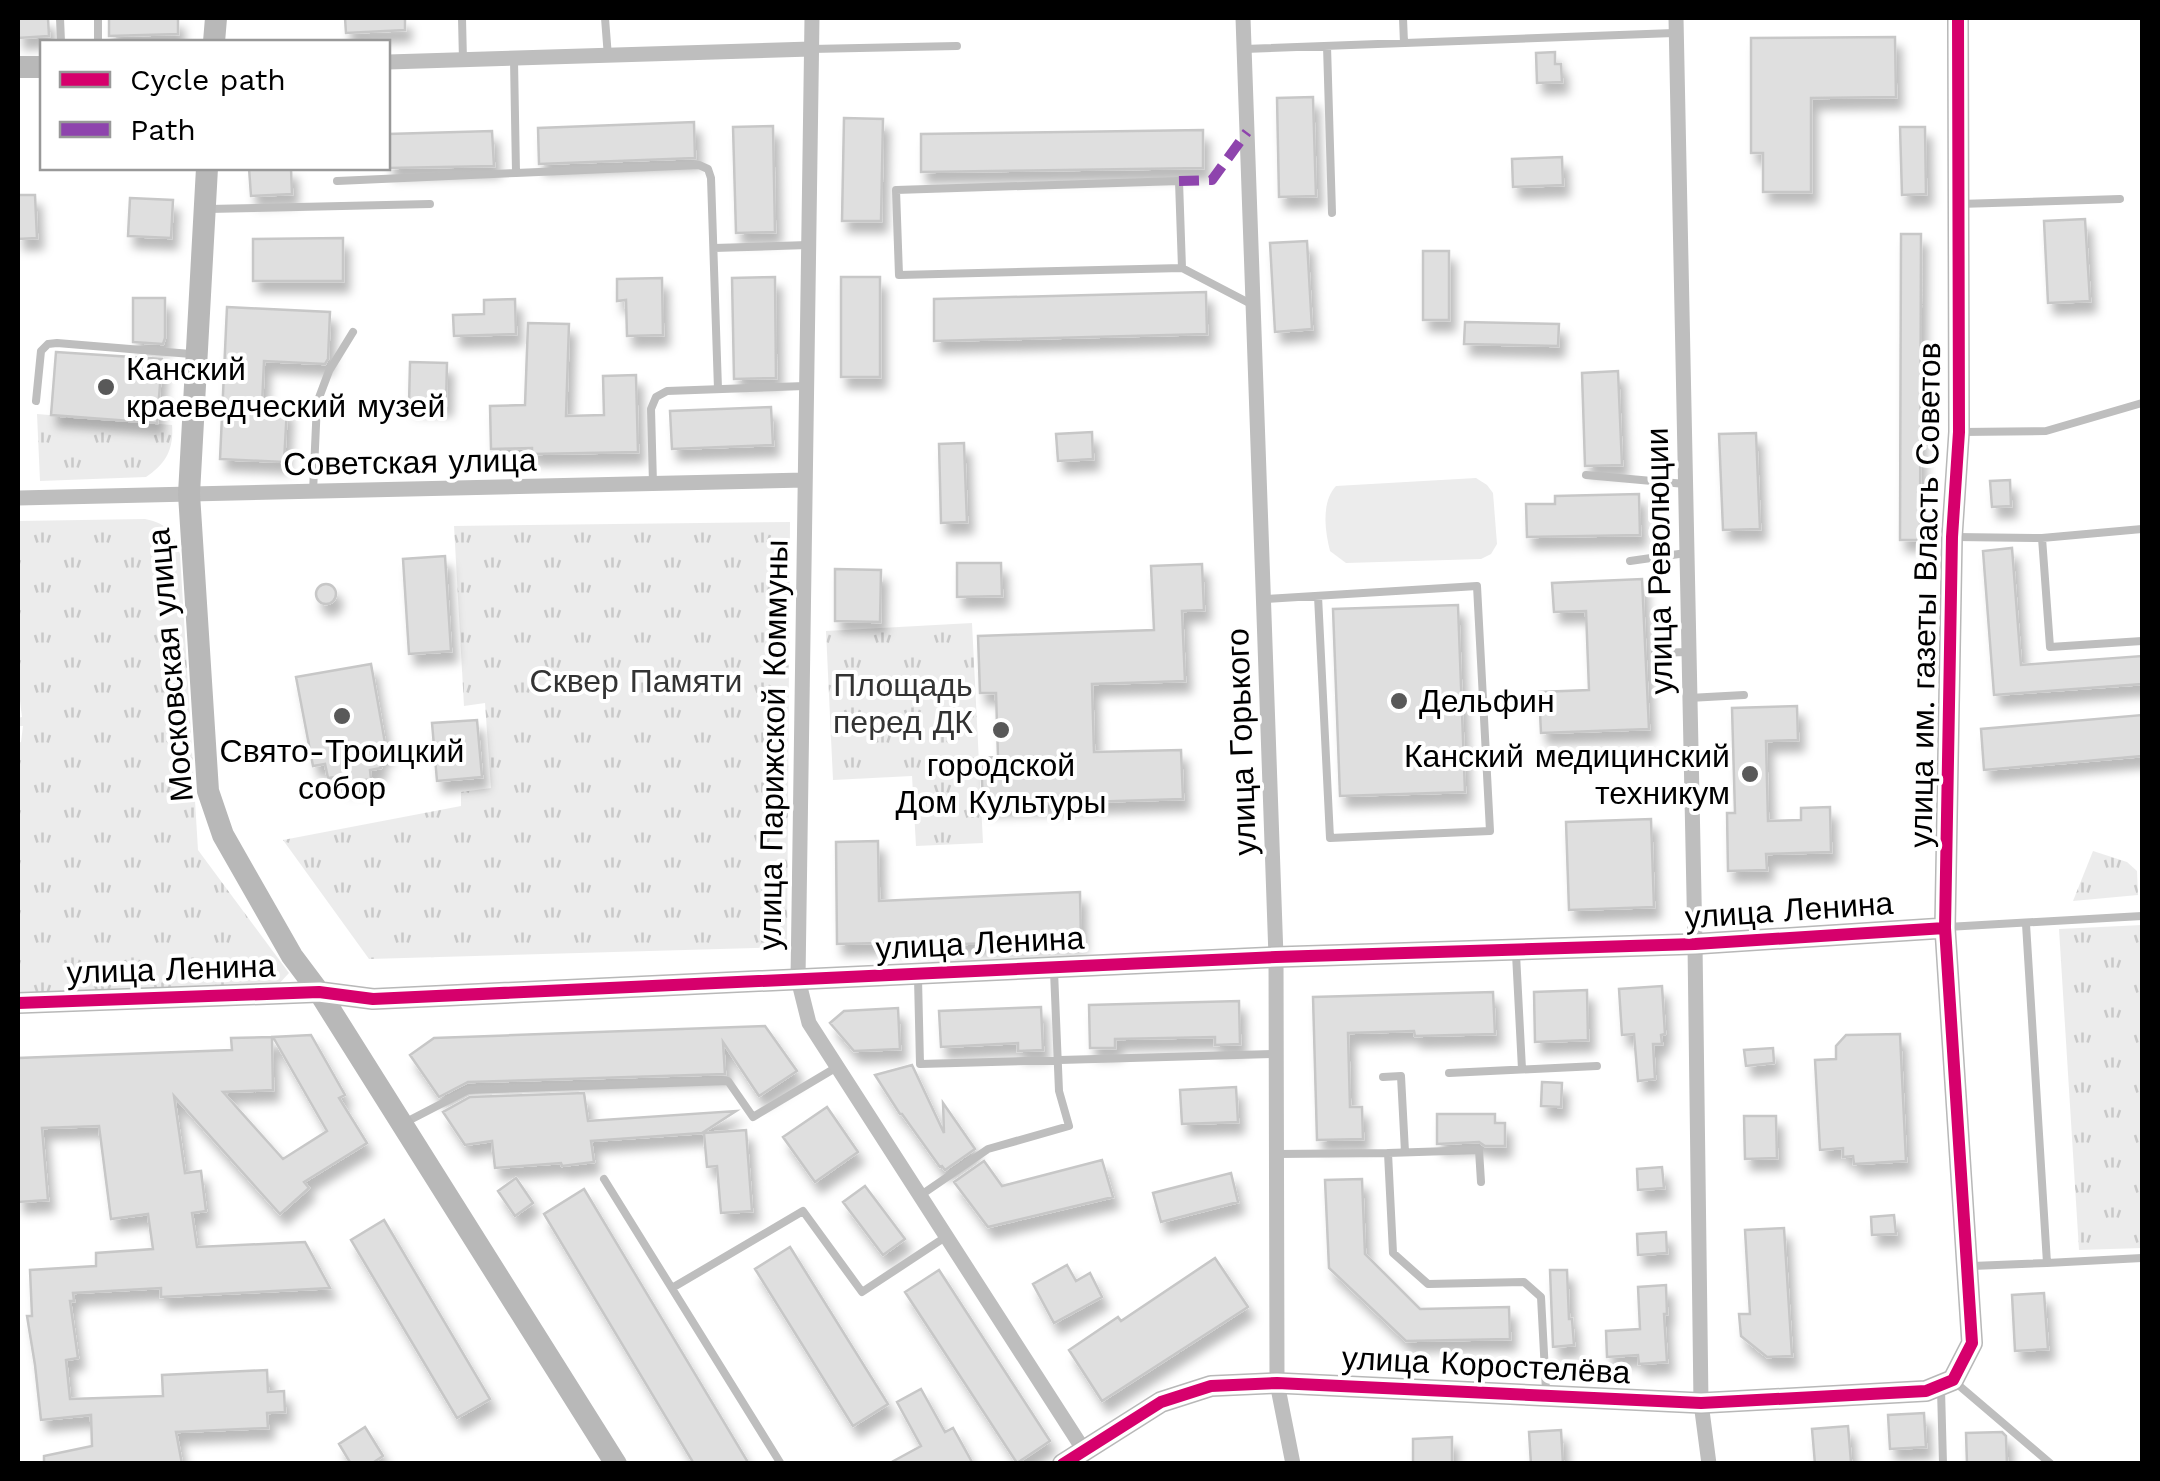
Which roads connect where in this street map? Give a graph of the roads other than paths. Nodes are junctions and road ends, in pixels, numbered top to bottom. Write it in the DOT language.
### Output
graph roads {
  1 [pos="462,18"];
  2 [pos="606,18"];
  3 [pos="812,18"];
  4 [pos="1243,18"];
  5 [pos="1402,18"];
  6 [pos="1958,18"];
  7 [pos="1677,25"];
  8 [pos="1404,43"];
  9 [pos="957,46"];
  10 [pos="1327,46"];
  11 [pos="811,49"];
  12 [pos="1244,49"];
  13 [pos="608,56"];
  14 [pos="514,60"];
  15 [pos="463,61"];
  16 [pos="390,62"];
  17 [pos="206,170"];
  18 [pos="516,173"];
  19 [pos="337,181"];
  20 [pos="2120,199"];
  21 [pos="430,204"];
  22 [pos="1959,204"];
  23 [pos="204,210"];
  24 [pos="1332,213"];
  25 [pos="808,246"];
  26 [pos="714,248"];
  27 [pos="1182,268"];
  28 [pos="1253,305"];
  29 [pos="353,332"];
  30 [pos="196,354"];
  31 [pos="805,386"];
  32 [pos="718,389"];
  33 [pos="36,401"];
  34 [pos="2142,404"];
  35 [pos="1959,432"];
  36 [pos="1586,476"];
  37 [pos="804,480"];
  38 [pos="653,484"];
  39 [pos="1685,484"];
  40 [pos="313,492"];
  41 [pos="189,494"];
  42 [pos="18,498"];
  43 [pos="2142,529"];
  44 [pos="1952,537"];
  45 [pos="2042,538"];
  46 [pos="1686,553"];
  47 [pos="1630,561"];
  48 [pos="1318,596"];
  49 [pos="1264,600"];
  50 [pos="2142,640"];
  51 [pos="1688,652"];
  52 [pos="1654,653"];
  53 [pos="1744,695"];
  54 [pos="1689,698"];
  55 [pos="2142,916"];
  56 [pos="2026,924"];
  57 [pos="1945,928"];
  58 [pos="1695,944"];
  59 [pos="1516,950"];
  60 [pos="1276,956"];
  61 [pos="1054,967"];
  62 [pos="918,974"];
  63 [pos="798,979"];
  64 [pos="319,992"];
  65 [pos="18,1003"];
  66 [pos="1276,1054"];
  67 [pos="1057,1059"];
  68 [pos="1597,1066"];
  69 [pos="837,1067"];
  70 [pos="1522,1069"];
  71 [pos="1449,1073"];
  72 [pos="1384,1077"];
  73 [pos="401,1124"];
  74 [pos="1405,1152"];
  75 [pos="1388,1153"];
  76 [pos="1276,1154"];
  77 [pos="604,1178"];
  78 [pos="1481,1182"];
  79 [pos="921,1195"];
  80 [pos="947,1236"];
  81 [pos="2142,1258"];
  82 [pos="2047,1262"];
  83 [pos="1967,1267"];
  84 [pos="672,1288"];
  85 [pos="1278,1384"];
  86 [pos="1940,1385"];
  87 [pos="1546,1396"];
  88 [pos="1701,1403"];
  89 [pos="1084,1452"];
  90 [pos="616,1464"];
  91 [pos="781,1464"];
  92 [pos="1063,1464"];
  93 [pos="1292,1464"];
  94 [pos="1708,1464"];
  95 [pos="1943,1464"];
  96 [pos="2051,1464"];
  1 -- 15 [label="lane"];
  2 -- 13 [label="lane"];
  3 -- 11 [label="street, улица Парижской Коммуны"];
  4 -- 12 [label="street, улица Горького"];
  5 -- 8 [label="lane"];
  6 -- 22 [label="street, улица им. газеты Власть Советов"];
  7 -- 8 [label="lane"];
  7 -- 39 [label="street, улица Революции"];
  8 -- 10 [label="lane"];
  9 -- 11 [label="lane"];
  10 -- 12 [label="lane"];
  10 -- 24 [label="lane"];
  11 -- 13 [label="street"];
  11 -- 25 [label="street, улица Парижской Коммуны"];
  12 -- 28 [label="street, улица Горького"];
  13 -- 14 [label="street"];
  14 -- 15 [label="street"];
  14 -- 18 [label="lane"];
  15 -- 16 [label="street"];
  17 -- 23 [label="street, Московская улица"];
  18 -- 19 [label="lane"];
  18 -- 26 [label="lane"];
  20 -- 22 [label="lane"];
  21 -- 23 [label="lane"];
  22 -- 35 [label="street, улица им. газеты Власть Советов"];
  23 -- 30 [label="street, Московская улица"];
  25 -- 26 [label="lane"];
  25 -- 31 [label="street, улица Парижской Коммуны"];
  26 -- 32 [label="lane"];
  27 -- 27 [label="lane"];
  27 -- 28 [label="lane"];
  28 -- 49 [label="street, улица Горького"];
  29 -- 40 [label="lane"];
  30 -- 33 [label="lane"];
  30 -- 41 [label="street, Московская улица"];
  31 -- 32 [label="lane"];
  31 -- 37 [label="street, улица Парижской Коммуны"];
  32 -- 38 [label="lane"];
  34 -- 35 [label="lane"];
  35 -- 44 [label="street, улица им. газеты Власть Советов"];
  36 -- 39 [label="lane"];
  37 -- 38 [label="street, Советская улица"];
  37 -- 63 [label="street, улица Парижской Коммуны"];
  38 -- 40 [label="street, Советская улица"];
  39 -- 46 [label="street, улица Революции"];
  40 -- 41 [label="street, Советская улица"];
  41 -- 42 [label="street, Советская улица"];
  41 -- 64 [label="street, Московская улица"];
  43 -- 45 [label="lane"];
  44 -- 45 [label="lane"];
  44 -- 57 [label="street, улица им. газеты Власть Советов"];
  45 -- 50 [label="lane"];
  46 -- 47 [label="lane"];
  46 -- 51 [label="street, улица Революции"];
  48 -- 48 [label="lane"];
  48 -- 49 [label="lane"];
  49 -- 60 [label="street, улица Горького"];
  51 -- 52 [label="lane"];
  51 -- 54 [label="street, улица Революции"];
  53 -- 54 [label="lane"];
  54 -- 58 [label="street, улица Революции"];
  55 -- 56 [label="lane"];
  56 -- 57 [label="lane"];
  56 -- 82 [label="lane"];
  57 -- 58 [label="street, улица Ленина"];
  57 -- 83 [label="street, улица им. газеты Власть Советов"];
  58 -- 59 [label="street, улица Ленина"];
  58 -- 88 [label="street, улица Революции"];
  59 -- 60 [label="street, улица Ленина"];
  59 -- 70 [label="lane"];
  60 -- 61 [label="street, улица Ленина"];
  60 -- 66 [label="street, улица Горького"];
  61 -- 62 [label="street, улица Ленина"];
  61 -- 67 [label="lane"];
  62 -- 63 [label="street, улица Ленина"];
  62 -- 67 [label="lane"];
  63 -- 64 [label="street, улица Ленина"];
  63 -- 69 [label="street, улица Парижской Коммуны"];
  64 -- 65 [label="street, улица Ленина"];
  64 -- 73 [label="street, Московская улица"];
  66 -- 67 [label="lane"];
  66 -- 76 [label="street, улица Горького"];
  67 -- 79 [label="lane"];
  68 -- 70 [label="lane"];
  69 -- 73 [label="lane"];
  69 -- 79 [label="street, улица Парижской Коммуны"];
  70 -- 71 [label="lane"];
  72 -- 74 [label="lane"];
  73 -- 90 [label="street, Московская улица"];
  74 -- 75 [label="lane"];
  74 -- 78 [label="lane"];
  75 -- 76 [label="lane"];
  75 -- 87 [label="lane"];
  76 -- 85 [label="street, улица Горького"];
  77 -- 84 [label="lane"];
  79 -- 80 [label="street, улица Парижской Коммуны"];
  80 -- 84 [label="lane"];
  80 -- 89 [label="street, улица Парижской Коммуны"];
  81 -- 82 [label="lane"];
  82 -- 83 [label="lane"];
  83 -- 86 [label="street, улица им. газеты Власть Советов"];
  84 -- 91 [label="lane"];
  85 -- 87 [label="street, улица Коростелёва"];
  85 -- 89 [label="street, улица Коростелёва"];
  85 -- 93 [label="street, улица Горького"];
  86 -- 88 [label="street, улица Коростелёва"];
  86 -- 95 [label="lane"];
  86 -- 96 [label="lane"];
  87 -- 88 [label="street, улица Коростелёва"];
  88 -- 94 [label="street, улица Революции"];
  89 -- 92 [label="street, улица Коростелёва"];
}
